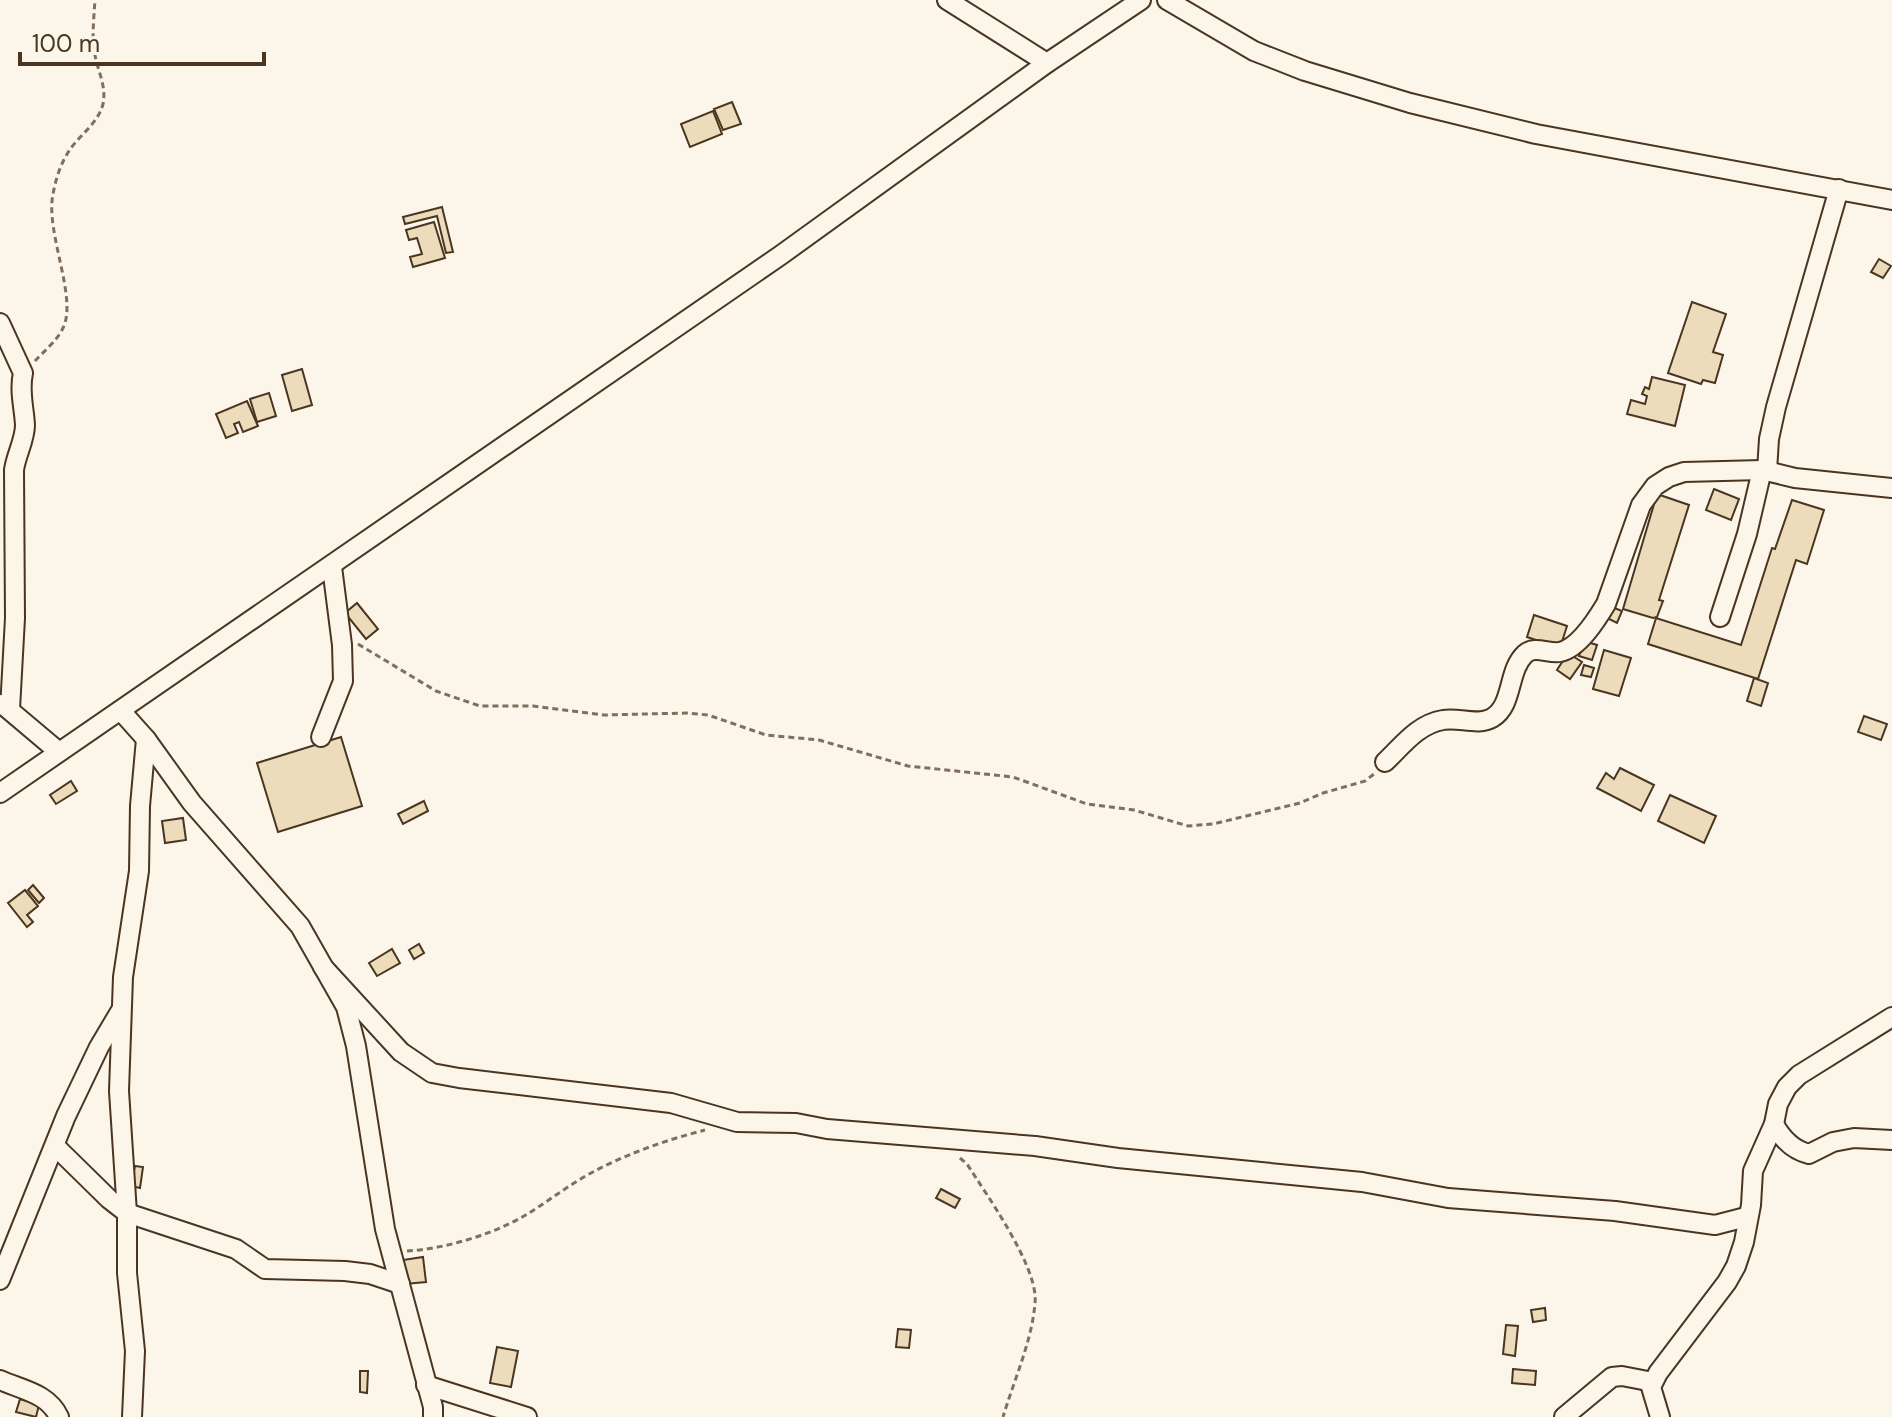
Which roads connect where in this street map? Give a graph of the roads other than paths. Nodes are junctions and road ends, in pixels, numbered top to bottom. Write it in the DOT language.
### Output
graph roads {
  1 [pos="947,0"];
  2 [pos="1141,0"];
  3 [pos="1167,0"];
  4 [pos="1047,63"];
  5 [pos="1839,189"];
  6 [pos="1892,200"];
  7 [pos="0,323"];
  8 [pos="1764,471"];
  9 [pos="7,479"];
  10 [pos="1892,488"];
  11 [pos="332,567"];
  12 [pos="1720,617"];
  13 [pos="5,705"];
  14 [pos="121,711"];
  15 [pos="321,737"];
  16 [pos="146,739"];
  17 [pos="59,752"];
  18 [pos="1385,762"];
  19 [pos="0,793"];
  20 [pos="323,967"];
  21 [pos="122,1008"];
  22 [pos="1892,1017"];
  23 [pos="1774,1124"];
  24 [pos="1892,1140"];
  25 [pos="55,1146"];
  26 [pos="127,1213"];
  27 [pos="1746,1217"];
  28 [pos="0,1280"];
  29 [pos="400,1284"];
  30 [pos="0,1380"];
  31 [pos="1653,1382"];
  32 [pos="426,1385"];
  33 [pos="520,1415"];
  34 [pos="59,1417"];
  35 [pos="132,1417"];
  36 [pos="433,1417"];
  37 [pos="1564,1417"];
  38 [pos="1660,1417"];
  1 -- 4 [label="street"];
  2 -- 4 [label="street"];
  3 -- 5 [label="street"];
  4 -- 11 [label="street"];
  5 -- 6 [label="street"];
  5 -- 8 [label="street"];
  7 -- 9 [label="street"];
  8 -- 10 [label="street"];
  8 -- 12 [label="street"];
  8 -- 18 [label="street"];
  9 -- 13 [label="street"];
  11 -- 14 [label="street"];
  11 -- 15 [label="street"];
  13 -- 17 [label="street"];
  14 -- 16 [label="street"];
  14 -- 17 [label="street"];
  16 -- 20 [label="street"];
  16 -- 21 [label="street"];
  17 -- 19 [label="street"];
  20 -- 27 [label="street"];
  20 -- 29 [label="street"];
  21 -- 25 [label="street"];
  21 -- 26 [label="street"];
  22 -- 23 [label="street"];
  23 -- 24 [label="street"];
  23 -- 27 [label="street"];
  25 -- 26 [label="street"];
  25 -- 28 [label="street"];
  26 -- 29 [label="street"];
  26 -- 35 [label="street"];
  27 -- 31 [label="street"];
  29 -- 32 [label="street"];
  30 -- 34 [label="street"];
  31 -- 37 [label="street"];
  31 -- 38 [label="street"];
  32 -- 33 [label="street"];
  32 -- 36 [label="street"];
}
